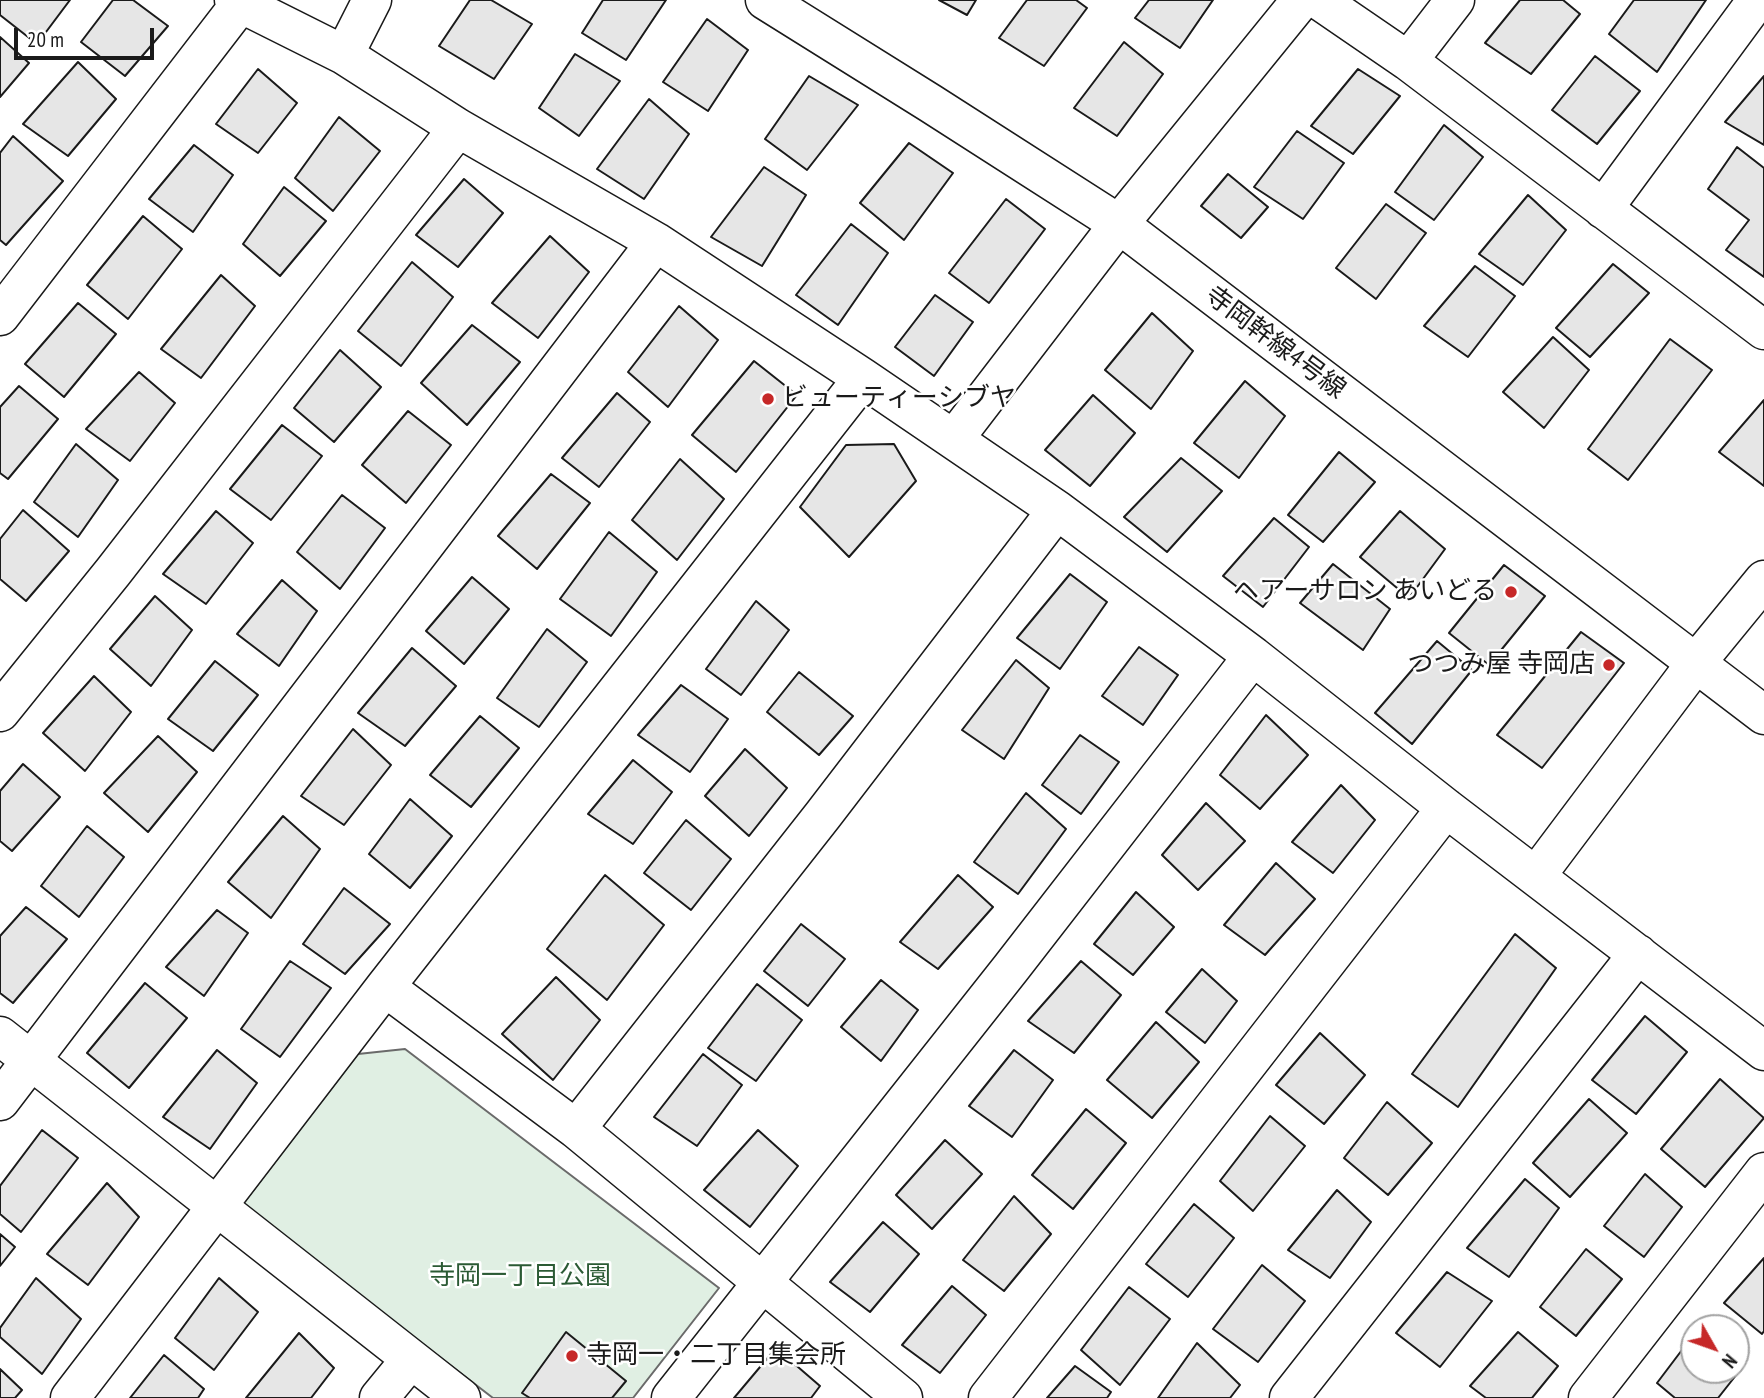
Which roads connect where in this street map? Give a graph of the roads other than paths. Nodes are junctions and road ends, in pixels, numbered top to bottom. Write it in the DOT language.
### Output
graph roads {
  1 [pos="372,0"];
  2 [pos="765,0"];
  3 [pos="1301,0"];
  4 [pos="1319,0"];
  5 [pos="1455,0"];
  6 [pos="1757,0"];
  7 [pos="237,2"];
  8 [pos="344,55"];
  9 [pos="1408,61"];
  10 [pos="458,128"];
  11 [pos="1603,209"];
  12 [pos="1119,224"];
  13 [pos="656,242"];
  14 [pos="0,316"];
  15 [pos="1764,330"];
  16 [pos="863,378"];
  17 [pos="954,439"];
  18 [pos="1057,510"];
  19 [pos="1764,580"];
  20 [pos="1252,656"];
  21 [pos="1696,663"];
  22 [pos="0,712"];
  23 [pos="1764,715"];
  24 [pos="1446,808"];
  25 [pos="1536,876"];
  26 [pos="1638,954"];
  27 [pos="385,987"];
  28 [pos="0,1036"];
  29 [pos="1764,1051"];
  30 [pos="31,1060"];
  31 [pos="0,1101"];
  32 [pos="576,1129"];
  33 [pos="1764,1172"];
  34 [pos="216,1206"];
  35 [pos="762,1282"];
  36 [pos="411,1359"];
  37 [pos="70,1398"];
  38 [pos="379,1398"];
  39 [pos="461,1398"];
  40 [pos="671,1398"];
  41 [pos="903,1398"];
  42 [pos="988,1398"];
  43 [pos="1289,1398"];
  44 [pos="1588,1398"];
  1 -- 8 [label="street"];
  2 -- 12 [label="street, 寺岡幹線4号線"];
  3 -- 12 [label="street"];
  4 -- 9 [label="street"];
  5 -- 9 [label="street"];
  6 -- 11 [label="street"];
  7 -- 8 [label="street"];
  7 -- 14 [label="street"];
  8 -- 10 [label="street"];
  9 -- 11 [label="street"];
  10 -- 13 [label="street"];
  10 -- 22 [label="street"];
  11 -- 15 [label="street"];
  12 -- 17 [label="street"];
  12 -- 21 [label="street, 寺岡幹線4号線"];
  13 -- 16 [label="street"];
  13 -- 30 [label="street"];
  16 -- 17 [label="street"];
  16 -- 27 [label="street"];
  17 -- 18 [label="street"];
  18 -- 20 [label="street"];
  18 -- 32 [label="street"];
  19 -- 21 [label="street"];
  20 -- 24 [label="street"];
  20 -- 35 [label="street"];
  21 -- 23 [label="street, 寺岡幹線4号線"];
  21 -- 25 [label="street"];
  24 -- 25 [label="street"];
  24 -- 42 [label="street"];
  25 -- 26 [label="street"];
  26 -- 29 [label="street"];
  26 -- 43 [label="street"];
  27 -- 32 [label="street"];
  27 -- 34 [label="street"];
  28 -- 30 [label="street"];
  30 -- 31 [label="street"];
  30 -- 34 [label="street"];
  32 -- 35 [label="street"];
  33 -- 44 [label="street"];
  34 -- 36 [label="street"];
  34 -- 37 [label="street"];
  35 -- 40 [label="street"];
  35 -- 41 [label="street"];
  36 -- 38 [label="street"];
  36 -- 39 [label="street"];
}
